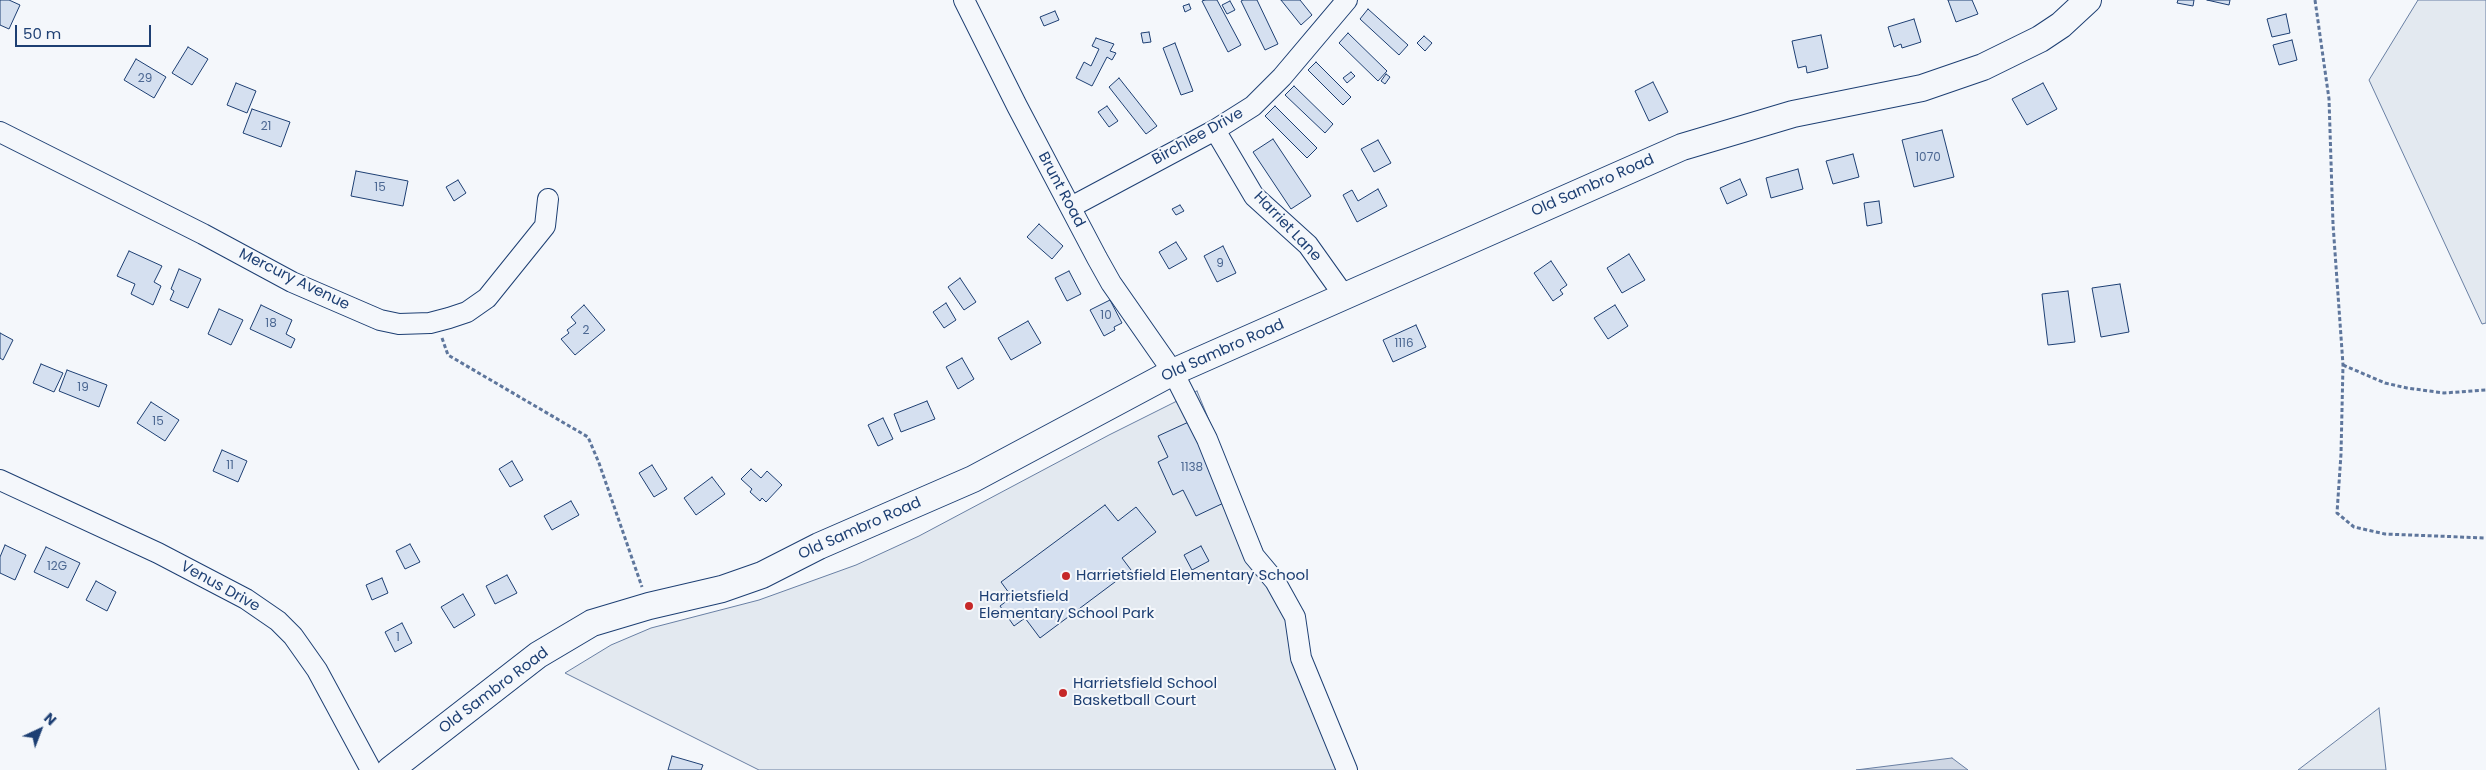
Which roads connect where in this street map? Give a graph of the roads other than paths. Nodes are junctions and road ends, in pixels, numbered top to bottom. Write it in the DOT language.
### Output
graph roads {
  1 [pos="964,0"];
  2 [pos="1347,0"];
  3 [pos="2088,0"];
  4 [pos="1215,130"];
  5 [pos="0,132"];
  6 [pos="548,199"];
  7 [pos="1071,207"];
  8 [pos="1345,297"];
  9 [pos="1173,372"];
  10 [pos="0,480"];
  11 [pos="371,770"];
  12 [pos="390,770"];
  13 [pos="1347,770"];
  1 -- 7 [label="street, Brunt Road"];
  2 -- 4 [label="street, Birchlee Drive"];
  3 -- 8 [label="main road, Old Sambro Road"];
  4 -- 7 [label="street, Birchlee Drive"];
  4 -- 8 [label="street, Harriet Lane"];
  5 -- 6 [label="street, Mercury Avenue"];
  7 -- 9 [label="street, Brunt Road"];
  8 -- 9 [label="main road, Old Sambro Road"];
  9 -- 12 [label="main road, Old Sambro Road"];
  9 -- 13 [label="street, Brunt Road"];
  10 -- 11 [label="street, Venus Drive"];
}
